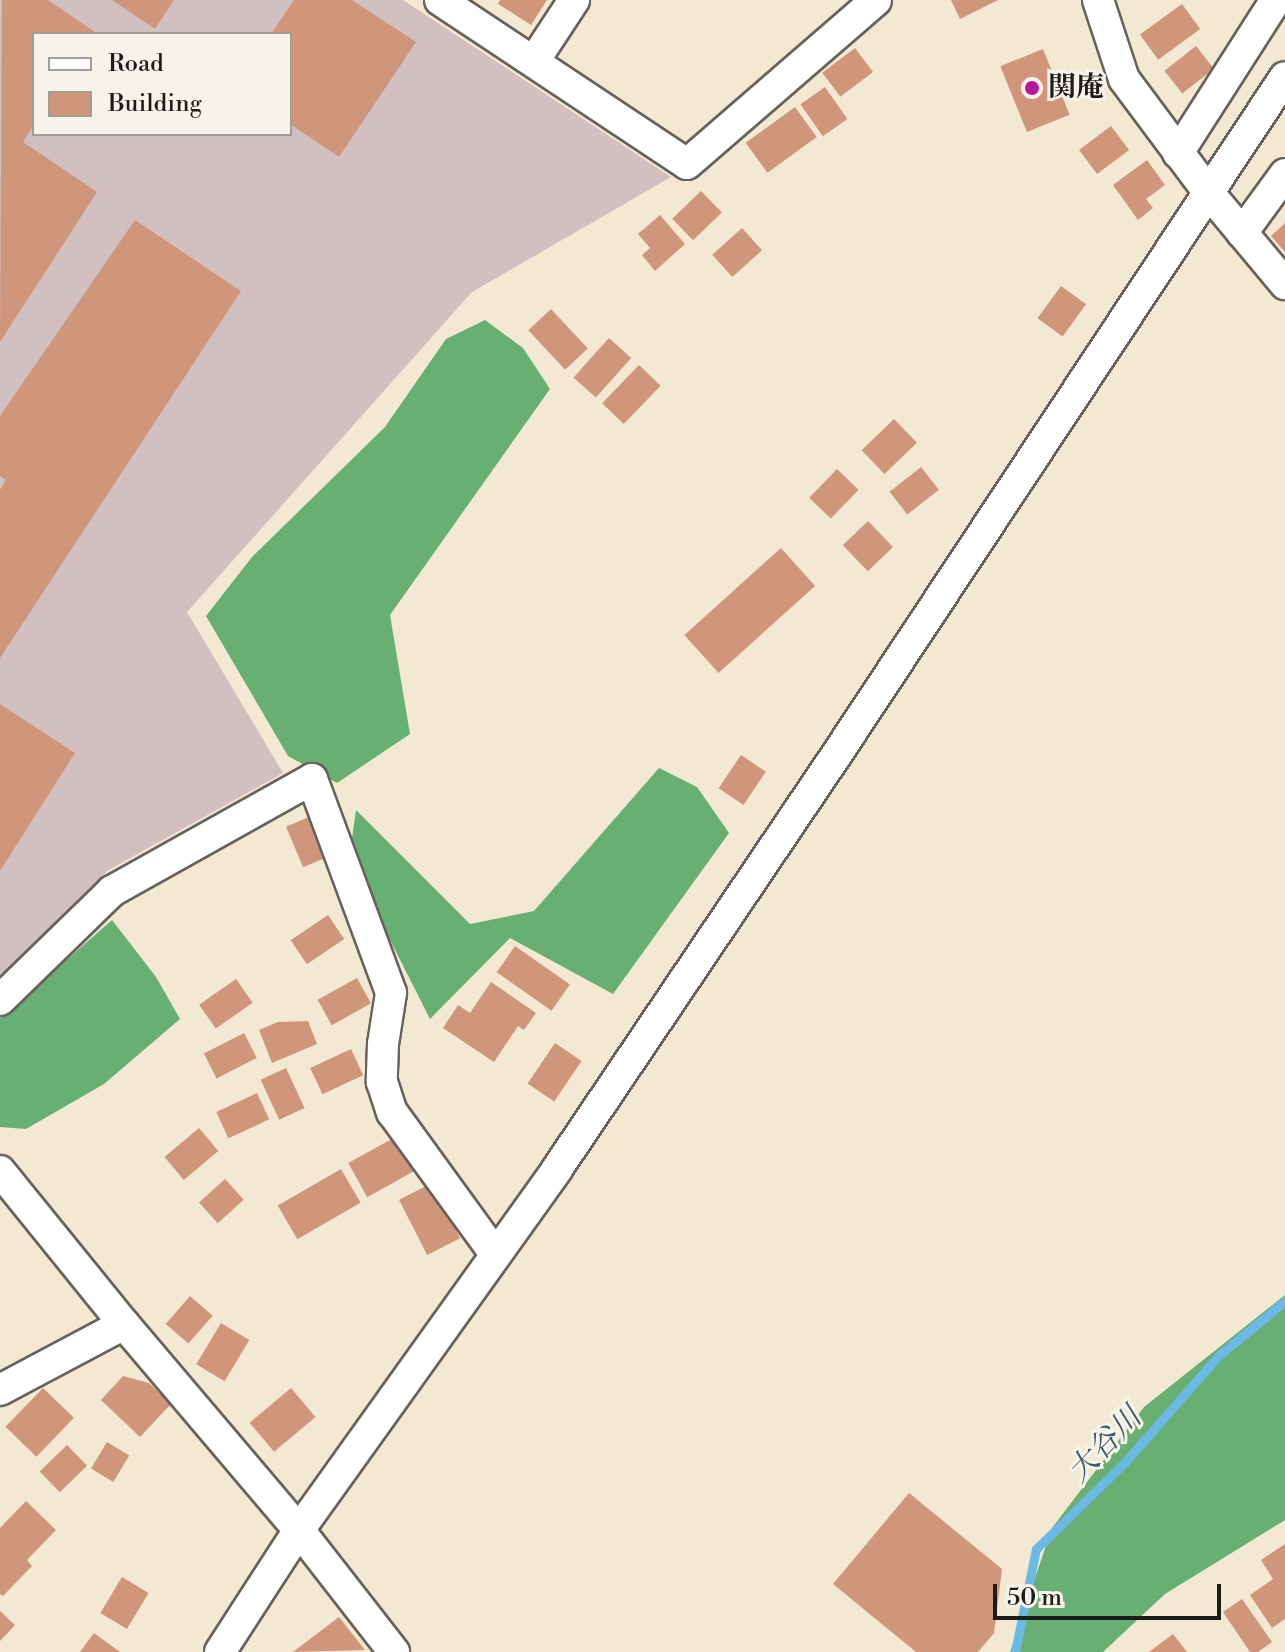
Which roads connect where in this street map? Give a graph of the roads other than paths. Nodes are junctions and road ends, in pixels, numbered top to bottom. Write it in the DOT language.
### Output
graph roads {
  1 [pos="440,0"];
  2 [pos="574,0"];
  3 [pos="876,0"];
  4 [pos="1098,0"];
  5 [pos="1276,0"];
  6 [pos="534,61"];
  7 [pos="1285,77"];
  8 [pos="1178,153"];
  9 [pos="1285,174"];
  10 [pos="1209,193"];
  11 [pos="1242,233"];
  12 [pos="1285,284"];
  13 [pos="0,1000"];
  14 [pos="0,1171"];
  15 [pos="495,1254"];
  16 [pos="124,1324"];
  17 [pos="0,1390"];
  18 [pos="299,1530"];
  19 [pos="220,1652"];
  20 [pos="394,1652"];
  1 -- 6 [label="street"];
  2 -- 6 [label="street"];
  3 -- 6 [label="street"];
  4 -- 8 [label="street"];
  5 -- 8 [label="street"];
  7 -- 10 [label="street"];
  8 -- 10 [label="street"];
  9 -- 11 [label="street"];
  10 -- 11 [label="street"];
  10 -- 15 [label="street"];
  11 -- 12 [label="street"];
  13 -- 15 [label="street"];
  14 -- 16 [label="street"];
  15 -- 18 [label="street"];
  16 -- 17 [label="street"];
  16 -- 18 [label="street"];
  18 -- 19 [label="street"];
  18 -- 20 [label="street"];
}
